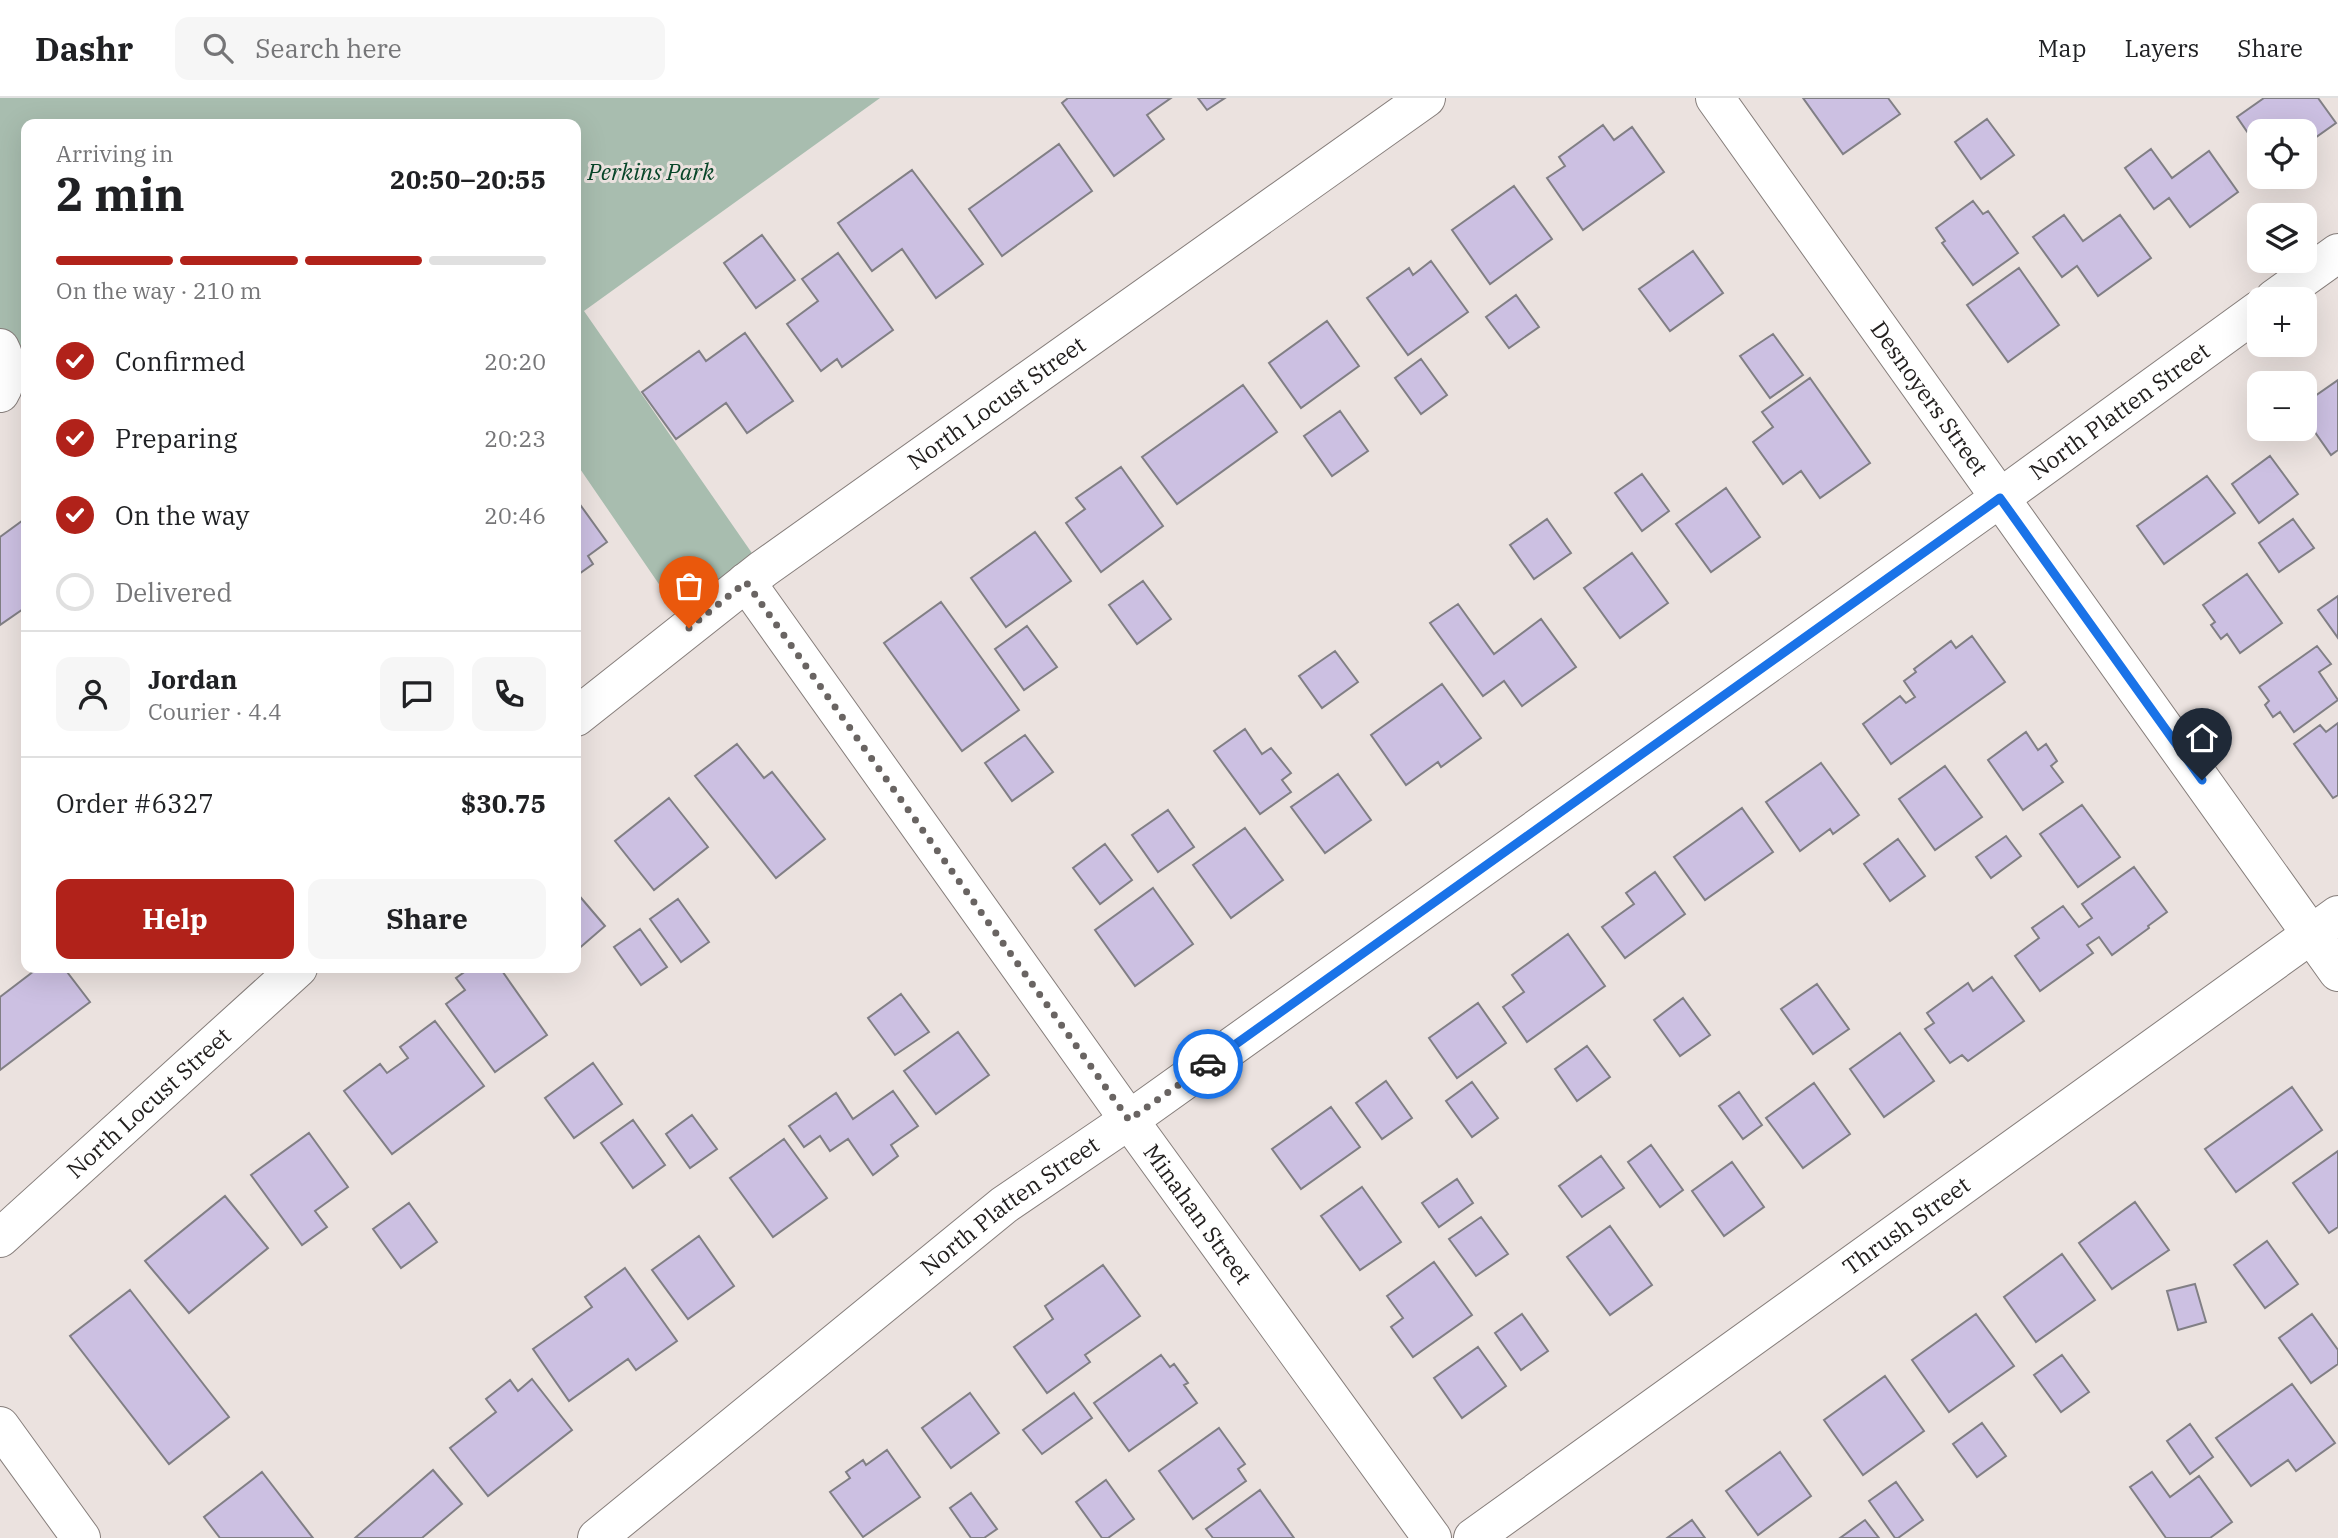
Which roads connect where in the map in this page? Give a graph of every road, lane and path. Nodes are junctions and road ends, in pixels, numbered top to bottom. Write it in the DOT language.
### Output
graph roads {
  1 [pos="1426,98"];
  2 [pos="1714,98"];
  3 [pos="2338,253"];
  4 [pos="2291,287"];
  5 [pos="2247,319"];
  6 [pos="2000,498"];
  7 [pos="746,582"];
  8 [pos="581,713"];
  9 [pos="2325,924"];
  10 [pos="2338,972"];
  11 [pos="292,973"];
  12 [pos="1129,1120"];
  13 [pos="0,1238"];
  14 [pos="0,1426"];
  15 [pos="81,1538"];
  16 [pos="597,1538"];
  17 [pos="1432,1538"];
  18 [pos="1473,1538"];
  1 -- 7 [label="street, North Locust Street"];
  2 -- 6 [label="street, Desnoyers Street"];
  3 -- 4 [label="street"];
  5 -- 6 [label="street, North Platten Street"];
  6 -- 9 [label="street, Desnoyers Street"];
  6 -- 12 [label="street, North Platten Street"];
  7 -- 8 [label="street, North Locust Street"];
  7 -- 12 [label="street, Minahan Street"];
  9 -- 10 [label="street, Desnoyers Street"];
  9 -- 18 [label="street, Thrush Street"];
  11 -- 13 [label="street, North Locust Street"];
  12 -- 16 [label="street, North Platten Street"];
  12 -- 17 [label="street, Minahan Street"];
  14 -- 15 [label="street"];
}
